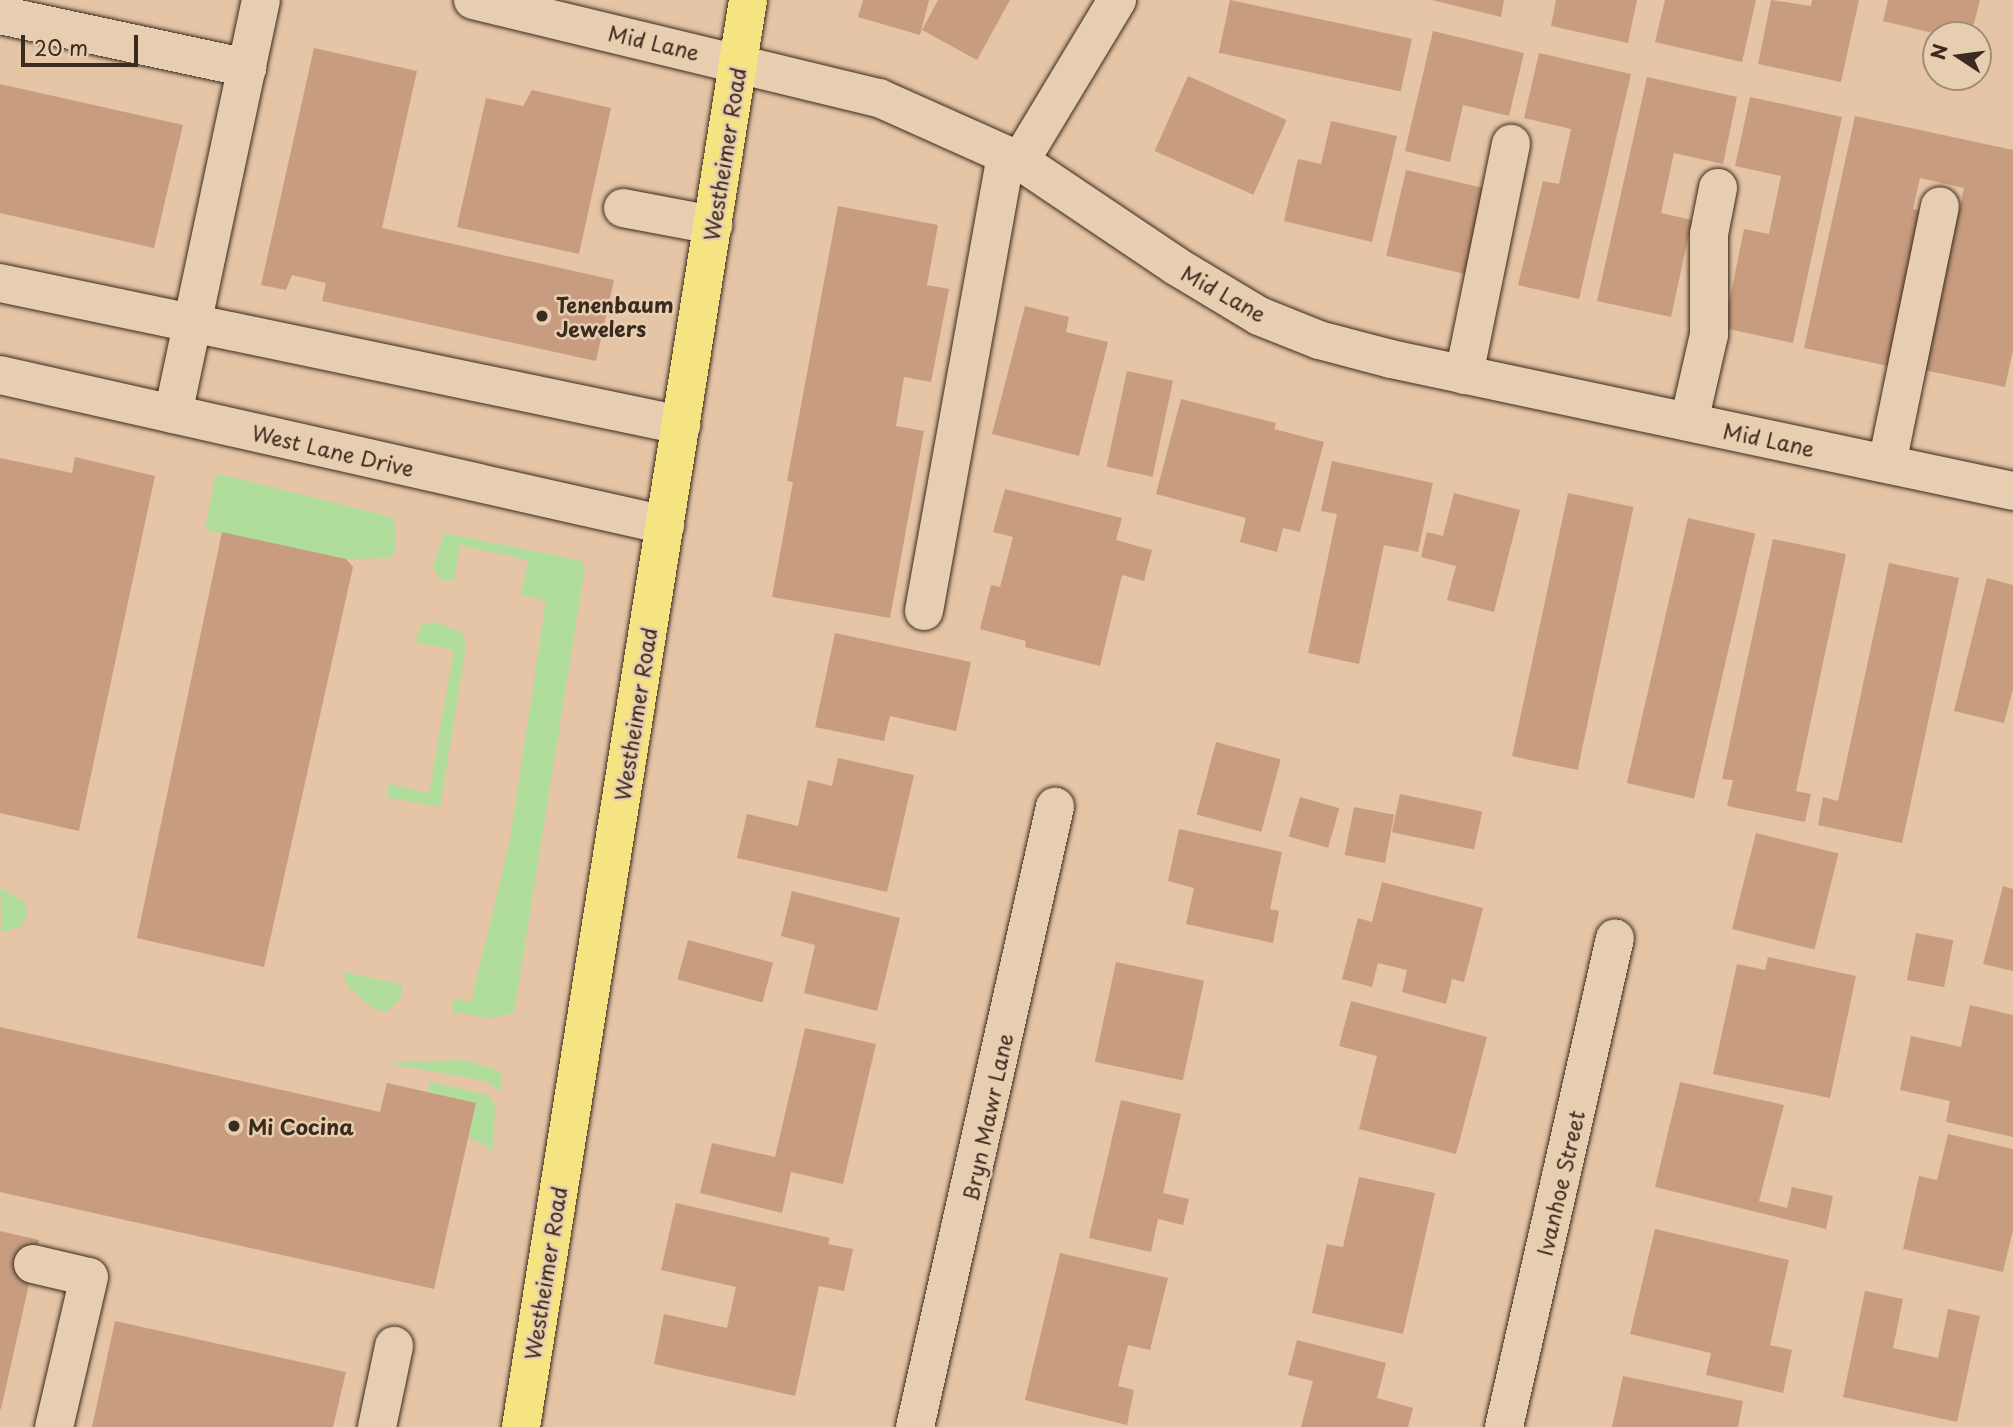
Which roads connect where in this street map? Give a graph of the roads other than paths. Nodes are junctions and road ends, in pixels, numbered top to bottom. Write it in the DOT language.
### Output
graph roads {
  1 [pos="261,0"];
  2 [pos="473,0"];
  3 [pos="748,0"];
  4 [pos="1117,0"];
  5 [pos="0,15"];
  6 [pos="739,61"];
  7 [pos="247,68"];
  8 [pos="1511,144"];
  9 [pos="1013,158"];
  10 [pos="1718,188"];
  11 [pos="1940,206"];
  12 [pos="624,208"];
  13 [pos="713,225"];
  14 [pos="0,283"];
  15 [pos="193,323"];
  16 [pos="1464,375"];
  17 [pos="0,376"];
  18 [pos="173,414"];
  19 [pos="1689,422"];
  20 [pos="681,425"];
  21 [pos="1887,464"];
  22 [pos="2013,491"];
  23 [pos="665,525"];
  24 [pos="924,611"];
  25 [pos="1055,807"];
  26 [pos="1615,938"];
  27 [pos="33,1264"];
  28 [pos="394,1346"];
  29 [pos="54,1427"];
  30 [pos="377,1427"];
  31 [pos="521,1427"];
  32 [pos="915,1427"];
  33 [pos="1504,1427"];
  1 -- 7 [label="street"];
  2 -- 6 [label="street, Mid Lane"];
  3 -- 6 [label="main road, Westheimer Road"];
  4 -- 9 [label="street"];
  5 -- 7 [label="street"];
  6 -- 9 [label="street, Mid Lane"];
  6 -- 13 [label="main road, Westheimer Road"];
  7 -- 15 [label="street"];
  8 -- 16 [label="street"];
  9 -- 16 [label="street, Mid Lane"];
  9 -- 24 [label="street"];
  10 -- 19 [label="street"];
  11 -- 21 [label="street"];
  12 -- 13 [label="street"];
  13 -- 20 [label="main road, Westheimer Road"];
  14 -- 15 [label="street"];
  15 -- 18 [label="street"];
  15 -- 20 [label="street"];
  16 -- 19 [label="street, Mid Lane"];
  17 -- 18 [label="street, West Lane Drive"];
  18 -- 23 [label="street, West Lane Drive"];
  19 -- 21 [label="street, Mid Lane"];
  20 -- 23 [label="main road, Westheimer Road"];
  21 -- 22 [label="street, Mid Lane"];
  23 -- 31 [label="main road, Westheimer Road"];
  25 -- 32 [label="street, Bryn Mawr Lane"];
  26 -- 33 [label="street, Ivanhoe Street"];
  27 -- 29 [label="street"];
  28 -- 30 [label="street"];
}
